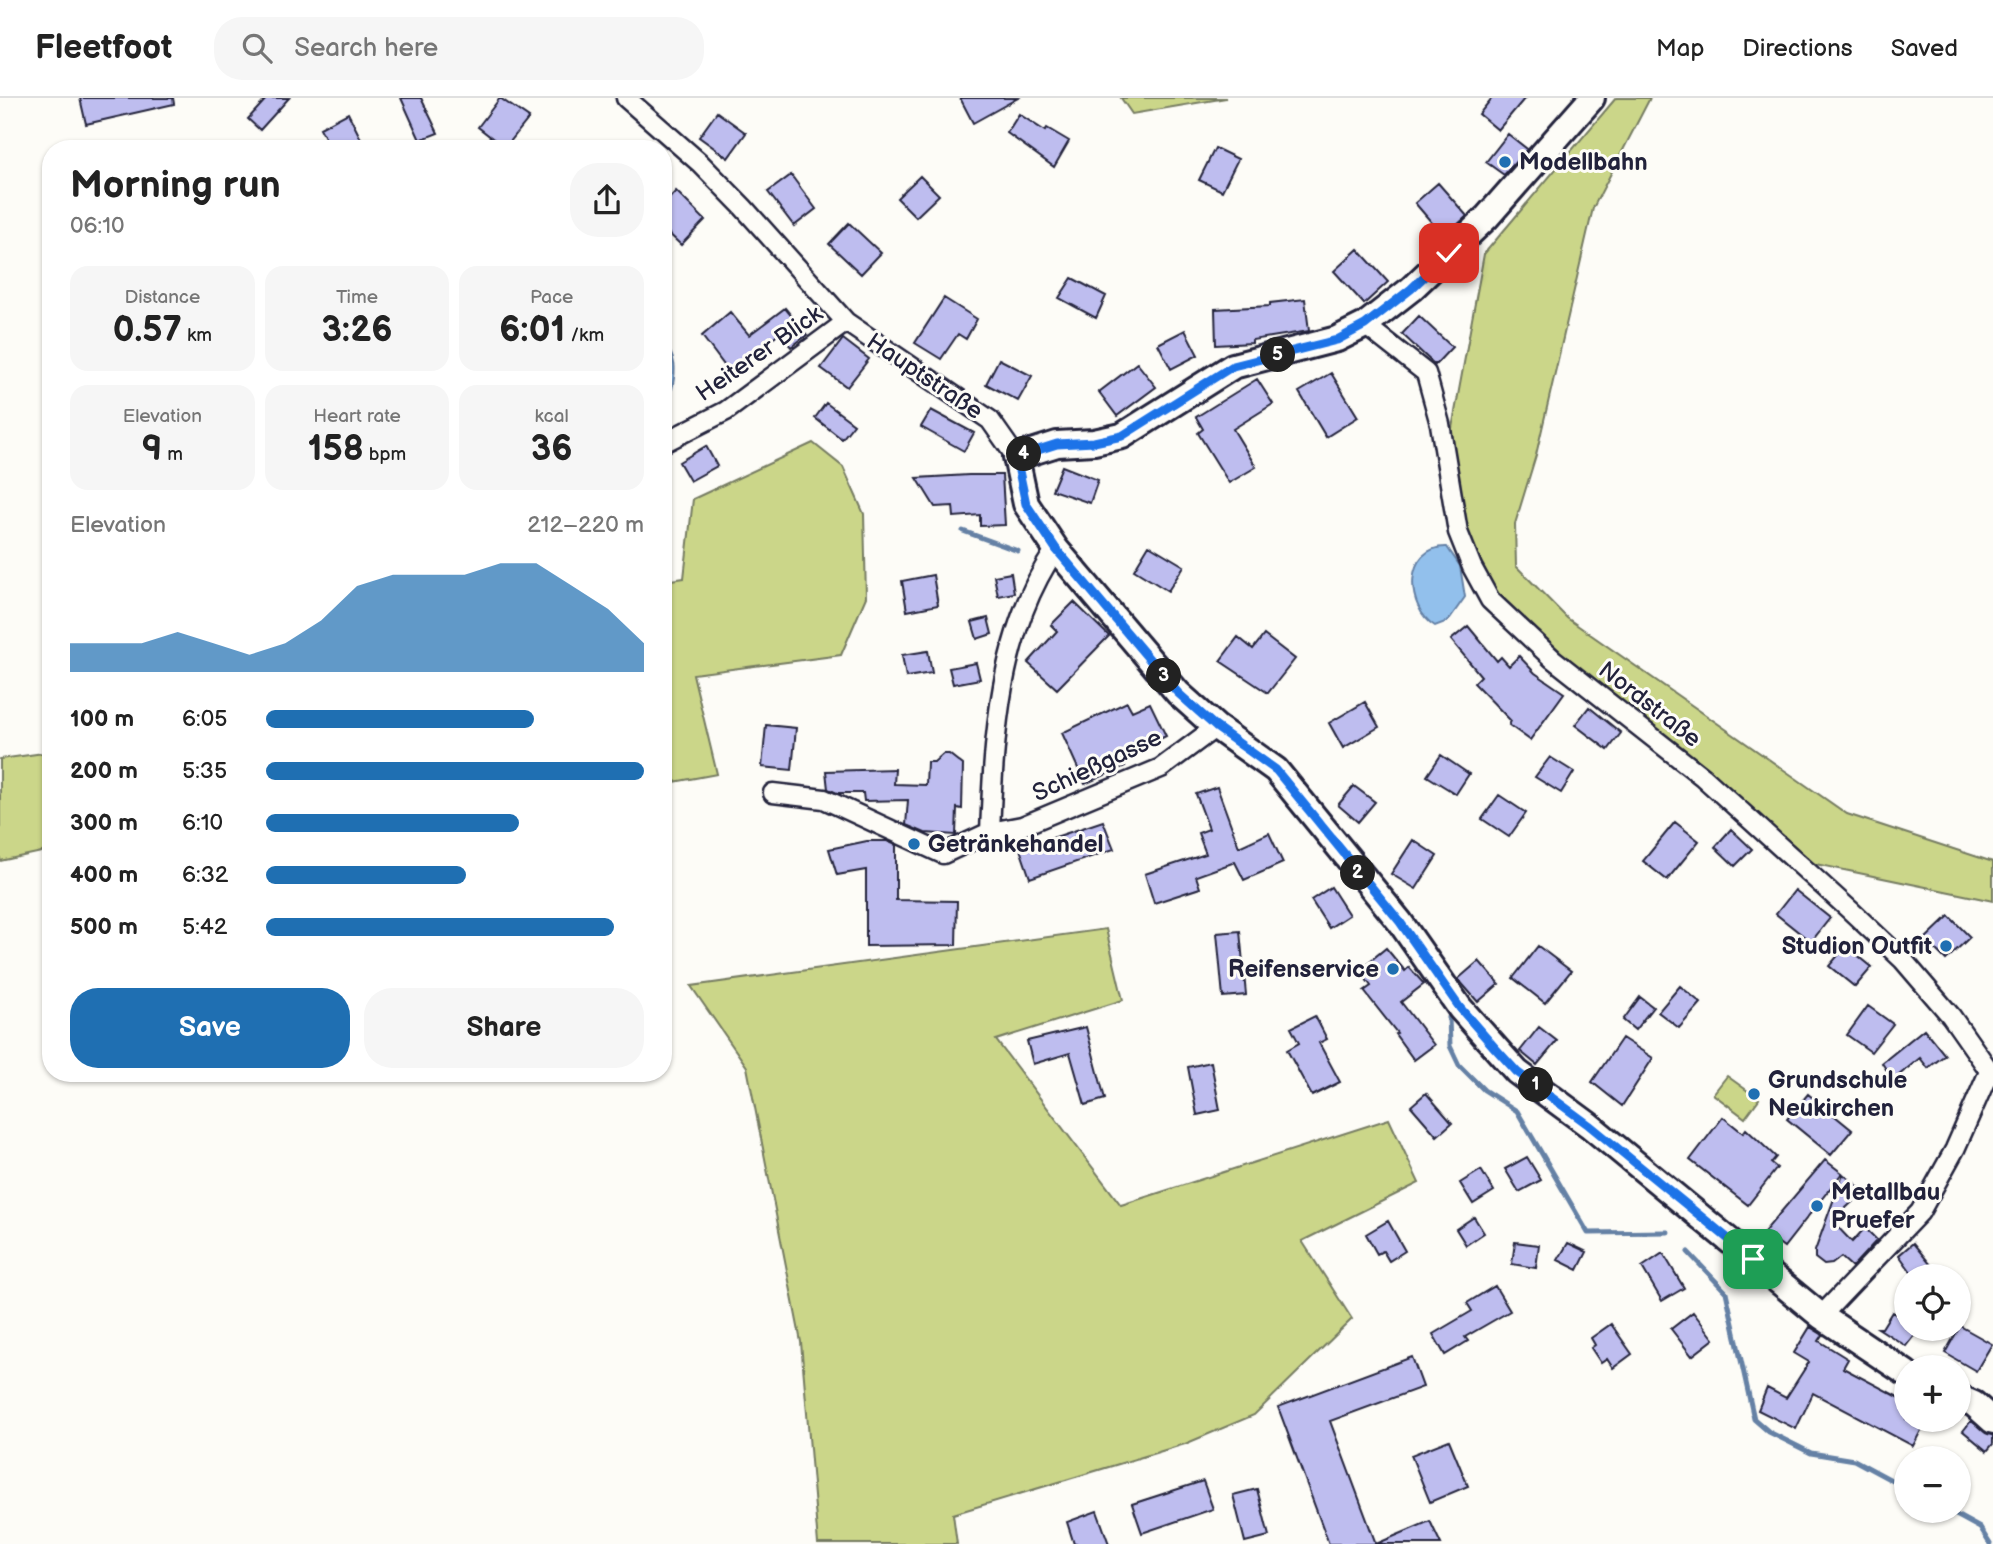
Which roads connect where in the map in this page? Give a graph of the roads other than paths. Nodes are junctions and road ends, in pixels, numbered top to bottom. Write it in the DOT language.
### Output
graph roads {
  1 [pos="626,98"];
  2 [pos="1592,98"];
  3 [pos="846,322"];
  4 [pos="1365,325"];
  5 [pos="672,438"];
  6 [pos="1016,457"];
  7 [pos="1056,549"];
  8 [pos="1216,727"];
  9 [pos="773,793"];
  10 [pos="990,832"];
  11 [pos="1991,1074"];
  12 [pos="1821,1315"];
  13 [pos="1894,1365"];
  14 [pos="1971,1402"];
  15 [pos="1993,1421"];
  1 -- 3 [label="street, Hauptstraße"];
  2 -- 4 [label="street"];
  3 -- 5 [label="street, Heiterer Blick"];
  3 -- 6 [label="street, Hauptstraße"];
  4 -- 6 [label="street"];
  4 -- 11 [label="street, Nordstraße"];
  6 -- 7 [label="street, Hauptstraße"];
  7 -- 8 [label="street, Hauptstraße"];
  7 -- 10 [label="street"];
  8 -- 10 [label="street, Schießgasse"];
  8 -- 12 [label="street, Hauptstraße"];
  9 -- 10 [label="street, Schießgasse"];
  11 -- 12 [label="street"];
  12 -- 13 [label="street, Hauptstraße"];
  14 -- 15 [label="street"];
}
